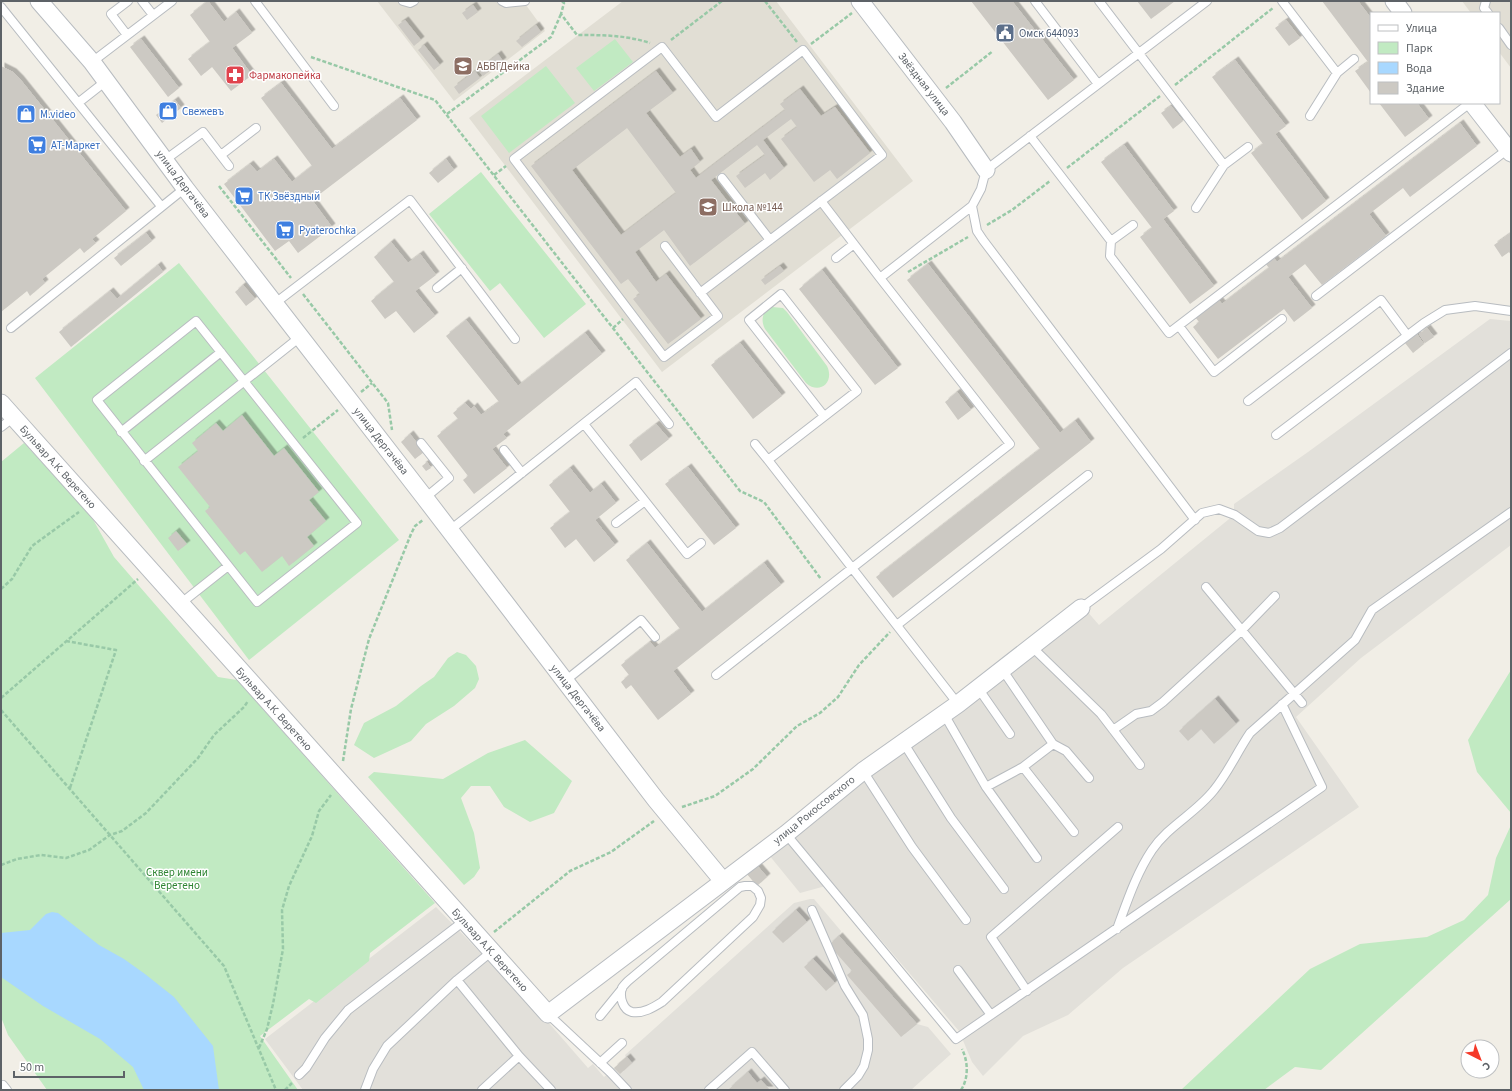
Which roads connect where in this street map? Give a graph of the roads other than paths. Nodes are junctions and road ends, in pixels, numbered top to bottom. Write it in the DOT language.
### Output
graph roads {
  1 [pos="39,1"];
  2 [pos="128,1"];
  3 [pos="142,1"];
  4 [pos="172,1"];
  5 [pos="255,1"];
  6 [pos="403,1"];
  7 [pos="414,1"];
  8 [pos="502,1"];
  9 [pos="525,1"];
  10 [pos="1035,1"];
  11 [pos="1099,1"];
  12 [pos="1207,1"];
  13 [pos="1282,1"];
  14 [pos="1394,1"];
  15 [pos="1486,1"];
  16 [pos="861,3"];
  17 [pos="1,7"];
  18 [pos="1402,12"];
  19 [pos="1487,12"];
  20 [pos="153,15"];
  21 [pos="1500,29"];
  22 [pos="127,35"];
  23 [pos="1511,45"];
  24 [pos="1139,53"];
  25 [pos="1354,60"];
  26 [pos="92,62"];
  27 [pos="1337,73"];
  28 [pos="106,81"];
  29 [pos="1098,84"];
  30 [pos="78,103"];
  31 [pos="1470,104"];
  32 [pos="1472,104"];
  33 [pos="334,106"];
  34 [pos="1310,116"];
  35 [pos="256,128"];
  36 [pos="1030,136"];
  37 [pos="1248,146"];
  38 [pos="1509,151"];
  39 [pos="221,155"];
  40 [pos="165,160"];
  41 [pos="1224,165"];
  42 [pos="229,166"];
  43 [pos="986,170"];
  44 [pos="722,178"];
  45 [pos="185,188"];
  46 [pos="821,201"];
  47 [pos="161,206"];
  48 [pos="972,206"];
  49 [pos="1196,208"];
  50 [pos="1133,225"];
  51 [pos="770,240"];
  52 [pos="1111,241"];
  53 [pos="854,244"];
  54 [pos="665,246"];
  55 [pos="836,258"];
  56 [pos="462,268"];
  57 [pos="883,276"];
  58 [pos="437,288"];
  59 [pos="700,293"];
  60 [pos="1316,296"];
  61 [pos="274,304"];
  62 [pos="1511,311"];
  63 [pos="1282,320"];
  64 [pos="1178,326"];
  65 [pos="11,328"];
  66 [pos="1407,335"];
  67 [pos="300,337"];
  68 [pos="515,339"];
  69 [pos="221,352"];
  70 [pos="1511,353"];
  71 [pos="244,381"];
  72 [pos="1248,401"];
  73 [pos="1,403"];
  74 [pos="824,416"];
  75 [pos="8,422"];
  76 [pos="584,424"];
  77 [pos="669,424"];
  78 [pos="121,432"];
  79 [pos="1276,435"];
  80 [pos="421,443"];
  81 [pos="755,444"];
  82 [pos="504,450"];
  83 [pos="144,460"];
  84 [pos="768,460"];
  85 [pos="522,473"];
  86 [pos="1088,475"];
  87 [pos="425,498"];
  88 [pos="645,500"];
  89 [pos="1511,512"];
  90 [pos="1195,520"];
  91 [pos="616,523"];
  92 [pos="449,531"];
  93 [pos="701,543"];
  94 [pos="228,566"];
  95 [pos="852,568"];
  96 [pos="1206,587"];
  97 [pos="1275,596"];
  98 [pos="180,604"];
  99 [pos="1081,608"];
  100 [pos="897,624"];
  101 [pos="1242,630"];
  102 [pos="655,636"];
  103 [pos="1031,646"];
  104 [pos="1002,669"];
  105 [pos="716,675"];
  106 [pos="565,681"];
  107 [pos="978,688"];
  108 [pos="1294,693"];
  109 [pos="1302,703"];
  110 [pos="958,704"];
  111 [pos="1282,704"];
  112 [pos="944,714"];
  113 [pos="1113,730"];
  114 [pos="1010,734"];
  115 [pos="903,742"];
  116 [pos="1053,744"];
  117 [pos="1140,765"];
  118 [pos="1023,767"];
  119 [pos="863,771"];
  120 [pos="1089,778"];
  121 [pos="986,787"];
  122 [pos="1118,828"];
  123 [pos="1074,832"];
  124 [pos="786,834"];
  125 [pos="1038,858"];
  126 [pos="731,881"];
  127 [pos="1004,889"];
  128 [pos="812,910"];
  129 [pos="966,920"];
  130 [pos="464,921"];
  131 [pos="1117,929"];
  132 [pos="487,946"];
  133 [pos="958,970"];
  134 [pos="457,980"];
  135 [pos="622,988"];
  136 [pos="1027,991"];
  137 [pos="548,1014"];
  138 [pos="991,1015"];
  139 [pos="600,1016"];
  140 [pos="622,1043"];
  141 [pos="519,1056"];
  142 [pos="600,1063"];
  143 [pos="299,1075"];
  144 [pos="1,1087"];
  145 [pos="549,1089"];
  146 [pos="7,1090"];
  147 [pos="365,1090"];
  148 [pos="482,1090"];
  149 [pos="627,1090"];
  150 [pos="710,1090"];
  151 [pos="785,1090"];
  152 [pos="844,1090"];
  1 -- 26 [label="street, улица Дергачёва"];
  2 -- 22 [label="lane"];
  3 -- 20 [label="lane"];
  4 -- 20 [label="lane"];
  5 -- 33 [label="lane"];
  6 -- 7 [label="lane"];
  8 -- 9 [label="lane"];
  10 -- 29 [label="lane"];
  11 -- 24 [label="lane"];
  12 -- 24 [label="lane"];
  13 -- 27 [label="lane"];
  14 -- 18 [label="street"];
  15 -- 19 [label="lane"];
  16 -- 43 [label="street, Звёздная улица"];
  17 -- 30 [label="lane"];
  20 -- 22 [label="lane"];
  21 -- 23 [label="lane"];
  22 -- 26 [label="lane"];
  24 -- 29 [label="lane"];
  24 -- 41 [label="lane"];
  25 -- 27 [label="lane"];
  26 -- 28 [label="street, улица Дергачёва"];
  27 -- 34 [label="lane"];
  28 -- 30 [label="lane"];
  28 -- 40 [label="street, улица Дергачёва"];
  29 -- 36 [label="lane"];
  30 -- 47 [label="lane"];
  31 -- 64 [label="lane"];
  32 -- 38 [label="street"];
  35 -- 39 [label="lane"];
  36 -- 43 [label="lane"];
  36 -- 52 [label="lane"];
  37 -- 41 [label="lane"];
  38 -- 60 [label="lane"];
  39 -- 40 [label="lane"];
  39 -- 42 [label="lane"];
  40 -- 45 [label="street, улица Дергачёва"];
  41 -- 49 [label="lane"];
  43 -- 48 [label="lane"];
  44 -- 51 [label="lane"];
  45 -- 47 [label="lane"];
  45 -- 61 [label="street, улица Дергачёва"];
  46 -- 51 [label="lane"];
  46 -- 53 [label="lane"];
  46 -- 59 [label="lane"];
  47 -- 65 [label="lane"];
  48 -- 57 [label="lane"];
  48 -- 90 [label="lane"];
  50 -- 52 [label="lane"];
  51 -- 59 [label="lane"];
  52 -- 64 [label="lane"];
  53 -- 55 [label="lane"];
  53 -- 57 [label="lane"];
  54 -- 59 [label="lane"];
  56 -- 58 [label="lane"];
  56 -- 61 [label="lane"];
  56 -- 68 [label="lane"];
  57 -- 95 [label="lane"];
  61 -- 67 [label="street, улица Дергачёва"];
  62 -- 66 [label="lane"];
  63 -- 64 [label="lane"];
  66 -- 72 [label="lane"];
  66 -- 79 [label="lane"];
  67 -- 71 [label="lane"];
  67 -- 87 [label="street, улица Дергачёва"];
  69 -- 71 [label="lane"];
  69 -- 78 [label="lane"];
  69 -- 78 [label="lane"];
  70 -- 90 [label="lane"];
  71 -- 83 [label="lane"];
  71 -- 94 [label="lane"];
  73 -- 75 [label="street, Бульвар А.К. Веретено"];
  74 -- 74 [label="lane"];
  74 -- 84 [label="lane"];
  75 -- 98 [label="street, Бульвар А.К. Веретено"];
  76 -- 77 [label="lane"];
  76 -- 85 [label="lane"];
  76 -- 88 [label="lane"];
  78 -- 83 [label="lane"];
  80 -- 87 [label="lane"];
  81 -- 84 [label="lane"];
  82 -- 85 [label="lane"];
  83 -- 94 [label="lane"];
  84 -- 95 [label="lane"];
  85 -- 92 [label="lane"];
  86 -- 100 [label="lane"];
  87 -- 92 [label="street, улица Дергачёва"];
  88 -- 91 [label="lane"];
  88 -- 93 [label="lane"];
  89 -- 108 [label="lane"];
  90 -- 99 [label="lane"];
  92 -- 106 [label="street, улица Дергачёва"];
  94 -- 98 [label="lane"];
  95 -- 100 [label="lane"];
  95 -- 105 [label="lane"];
  96 -- 101 [label="lane"];
  97 -- 101 [label="lane"];
  98 -- 130 [label="street, Бульвар А.К. Веретено"];
  99 -- 103 [label="street, улица Рокоссовского"];
  100 -- 110 [label="lane"];
  101 -- 108 [label="lane"];
  101 -- 113 [label="lane"];
  102 -- 106 [label="lane"];
  103 -- 104 [label="street, улица Рокоссовского"];
  103 -- 113 [label="lane"];
  104 -- 107 [label="street, улица Рокоссовского"];
  104 -- 116 [label="lane"];
  106 -- 126 [label="street, улица Дергачёва"];
  107 -- 110 [label="street, улица Рокоссовского"];
  107 -- 114 [label="lane"];
  108 -- 109 [label="lane"];
  108 -- 111 [label="lane"];
  110 -- 112 [label="street, улица Рокоссовского"];
  111 -- 131 [label="lane"];
  111 -- 131 [label="lane"];
  112 -- 115 [label="street, улица Рокоссовского"];
  112 -- 121 [label="lane"];
  113 -- 117 [label="lane"];
  115 -- 119 [label="street, улица Рокоссовского"];
  115 -- 127 [label="lane"];
  116 -- 118 [label="lane"];
  116 -- 120 [label="lane"];
  118 -- 121 [label="lane"];
  118 -- 123 [label="lane"];
  119 -- 124 [label="street, улица Рокоссовского"];
  119 -- 129 [label="lane"];
  121 -- 125 [label="lane"];
  122 -- 136 [label="lane"];
  124 -- 126 [label="street, улица Рокоссовского"];
  124 -- 138 [label="lane"];
  126 -- 135 [label="lane"];
  126 -- 135 [label="lane"];
  126 -- 137 [label="street, улица Рокоссовского"];
  128 -- 152 [label="lane"];
  130 -- 132 [label="street, Бульвар А.К. Веретено"];
  130 -- 143 [label="lane"];
  131 -- 136 [label="lane"];
  132 -- 134 [label="lane"];
  132 -- 137 [label="street, Бульвар А.К. Веретено"];
  133 -- 138 [label="lane"];
  134 -- 141 [label="lane"];
  134 -- 147 [label="lane"];
  135 -- 139 [label="lane"];
  136 -- 138 [label="lane"];
  137 -- 142 [label="lane"];
  140 -- 142 [label="lane"];
  141 -- 145 [label="lane"];
  141 -- 148 [label="lane"];
  142 -- 149 [label="lane"];
  144 -- 146 [label="lane"];
  150 -- 151 [label="lane"];
}
